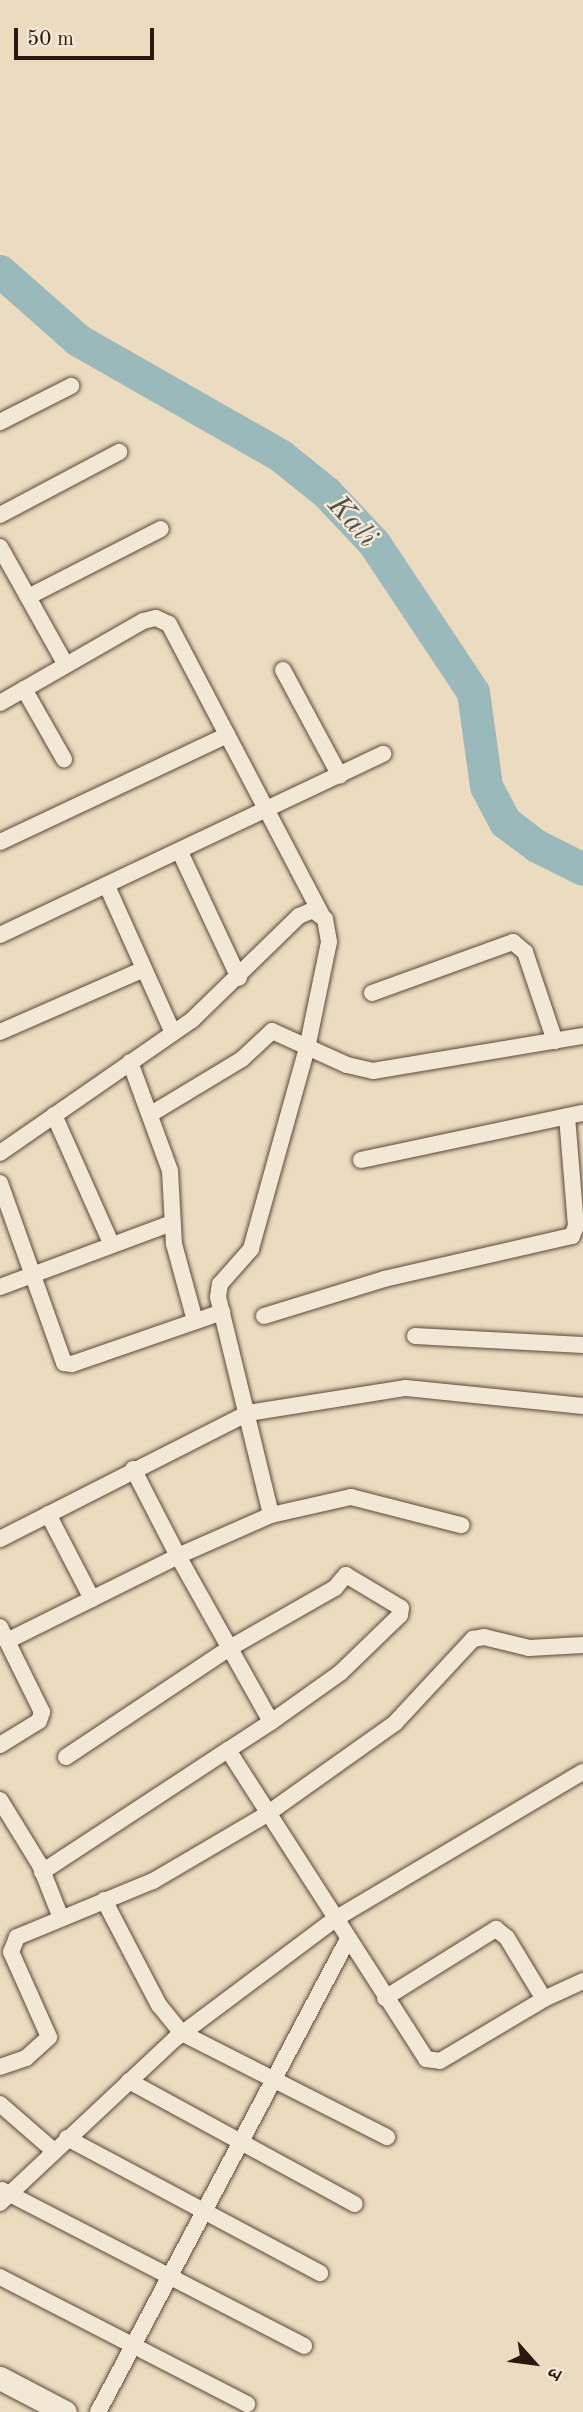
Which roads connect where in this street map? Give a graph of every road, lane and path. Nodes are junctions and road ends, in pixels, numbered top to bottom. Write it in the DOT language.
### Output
graph roads {
  1 [pos="71,386"];
  2 [pos="0,422"];
  3 [pos="119,452"];
  4 [pos="0,515"];
  5 [pos="161,529"];
  6 [pos="0,547"];
  7 [pos="28,597"];
  8 [pos="66,666"];
  9 [pos="283,670"];
  10 [pos="24,689"];
  11 [pos="0,703"];
  12 [pos="227,735"];
  13 [pos="383,754"];
  14 [pos="64,759"];
  15 [pos="340,776"];
  16 [pos="267,811"];
  17 [pos="0,842"];
  18 [pos="180,852"];
  19 [pos="107,886"];
  20 [pos="321,914"];
  21 [pos="0,935"];
  22 [pos="144,969"];
  23 [pos="239,978"];
  24 [pos="372,993"];
  25 [pos="0,1032"];
  26 [pos="173,1033"];
  27 [pos="583,1036"];
  28 [pos="555,1041"];
  29 [pos="307,1048"];
  30 [pos="130,1062"];
  31 [pos="151,1114"];
  32 [pos="575,1114"];
  33 [pos="54,1115"];
  34 [pos="0,1153"];
  35 [pos="361,1160"];
  36 [pos="0,1183"];
  37 [pos="172,1223"];
  38 [pos="112,1245"];
  39 [pos="33,1275"];
  40 [pos="0,1287"];
  41 [pos="222,1312"];
  42 [pos="264,1316"];
  43 [pos="195,1321"];
  44 [pos="415,1336"];
  45 [pos="583,1345"];
  46 [pos="583,1406"];
  47 [pos="248,1413"];
  48 [pos="133,1469"];
  49 [pos="48,1514"];
  50 [pos="271,1516"];
  51 [pos="461,1525"];
  52 [pos="0,1539"];
  53 [pos="178,1556"];
  54 [pos="92,1599"];
  55 [pos="4,1634"];
  56 [pos="583,1645"];
  57 [pos="228,1649"];
  58 [pos="271,1722"];
  59 [pos="0,1745"];
  60 [pos="228,1750"];
  61 [pos="66,1756"];
  62 [pos="583,1772"];
  63 [pos="0,1800"];
  64 [pos="267,1814"];
  65 [pos="42,1872"];
  66 [pos="104,1900"];
  67 [pos="61,1918"];
  68 [pos="335,1919"];
  69 [pos="348,1939"];
  70 [pos="583,1981"];
  71 [pos="385,1998"];
  72 [pos="544,1998"];
  73 [pos="182,2033"];
  74 [pos="0,2067"];
  75 [pos="274,2080"];
  76 [pos="129,2081"];
  77 [pos="0,2104"];
  78 [pos="387,2137"];
  79 [pos="67,2138"];
  80 [pos="240,2143"];
  81 [pos="54,2151"];
  82 [pos="3,2195"];
  83 [pos="355,2204"];
  84 [pos="205,2210"];
  85 [pos="320,2273"];
  86 [pos="169,2276"];
  87 [pos="0,2277"];
  88 [pos="133,2346"];
  89 [pos="304,2346"];
  90 [pos="0,2378"];
  91 [pos="247,2404"];
  92 [pos="65,2412"];
  93 [pos="98,2412"];
  1 -- 2 [label="street"];
  3 -- 4 [label="street"];
  5 -- 7 [label="street"];
  6 -- 7 [label="street"];
  7 -- 8 [label="street"];
  8 -- 10 [label="street"];
  8 -- 12 [label="street"];
  9 -- 15 [label="street"];
  10 -- 11 [label="street"];
  10 -- 14 [label="street"];
  12 -- 16 [label="street"];
  12 -- 17 [label="street"];
  13 -- 15 [label="street"];
  15 -- 16 [label="street"];
  16 -- 18 [label="street"];
  16 -- 20 [label="street"];
  18 -- 19 [label="street"];
  18 -- 23 [label="street"];
  19 -- 21 [label="street"];
  19 -- 22 [label="street"];
  20 -- 23 [label="street"];
  20 -- 29 [label="street"];
  22 -- 25 [label="street"];
  22 -- 26 [label="street"];
  23 -- 26 [label="street"];
  24 -- 28 [label="street"];
  26 -- 30 [label="street"];
  27 -- 28 [label="street"];
  28 -- 29 [label="street"];
  29 -- 31 [label="street"];
  29 -- 41 [label="street"];
  30 -- 31 [label="street"];
  30 -- 33 [label="street"];
  31 -- 37 [label="street"];
  32 -- 35 [label="street"];
  32 -- 42 [label="street"];
  33 -- 34 [label="street"];
  33 -- 38 [label="street"];
  36 -- 39 [label="street"];
  37 -- 38 [label="street"];
  37 -- 43 [label="street"];
  38 -- 39 [label="street"];
  39 -- 40 [label="street"];
  39 -- 43 [label="street"];
  41 -- 43 [label="street"];
  41 -- 47 [label="street"];
  44 -- 45 [label="street"];
  46 -- 47 [label="street"];
  47 -- 48 [label="street"];
  47 -- 50 [label="street"];
  48 -- 49 [label="street"];
  48 -- 53 [label="street"];
  49 -- 52 [label="street"];
  49 -- 54 [label="street"];
  50 -- 51 [label="street"];
  50 -- 53 [label="street"];
  53 -- 54 [label="street"];
  53 -- 57 [label="street"];
  54 -- 55 [label="street"];
  55 -- 59 [label="street"];
  56 -- 64 [label="street"];
  57 -- 58 [label="street"];
  57 -- 58 [label="street"];
  57 -- 61 [label="street"];
  58 -- 60 [label="street"];
  60 -- 64 [label="street"];
  60 -- 65 [label="street"];
  62 -- 68 [label="street"];
  63 -- 65 [label="street"];
  64 -- 66 [label="street"];
  64 -- 68 [label="street"];
  65 -- 67 [label="street"];
  66 -- 67 [label="street"];
  66 -- 73 [label="street"];
  67 -- 74 [label="street"];
  68 -- 69 [label="street"];
  68 -- 73 [label="street"];
  69 -- 71 [label="street"];
  69 -- 75 [label="street"];
  70 -- 72 [label="street"];
  71 -- 72 [label="street"];
  71 -- 72 [label="street"];
  73 -- 75 [label="street"];
  73 -- 76 [label="street"];
  75 -- 78 [label="street"];
  75 -- 80 [label="street"];
  76 -- 79 [label="street"];
  76 -- 80 [label="street"];
  77 -- 81 [label="street"];
  79 -- 81 [label="street"];
  79 -- 84 [label="street"];
  80 -- 83 [label="street"];
  80 -- 84 [label="street"];
  81 -- 82 [label="street"];
  82 -- 86 [label="street"];
  84 -- 85 [label="street"];
  84 -- 86 [label="street"];
  86 -- 88 [label="street"];
  86 -- 89 [label="street"];
  87 -- 88 [label="street"];
  88 -- 91 [label="street"];
  88 -- 93 [label="street"];
  90 -- 92 [label="main road"];
}
